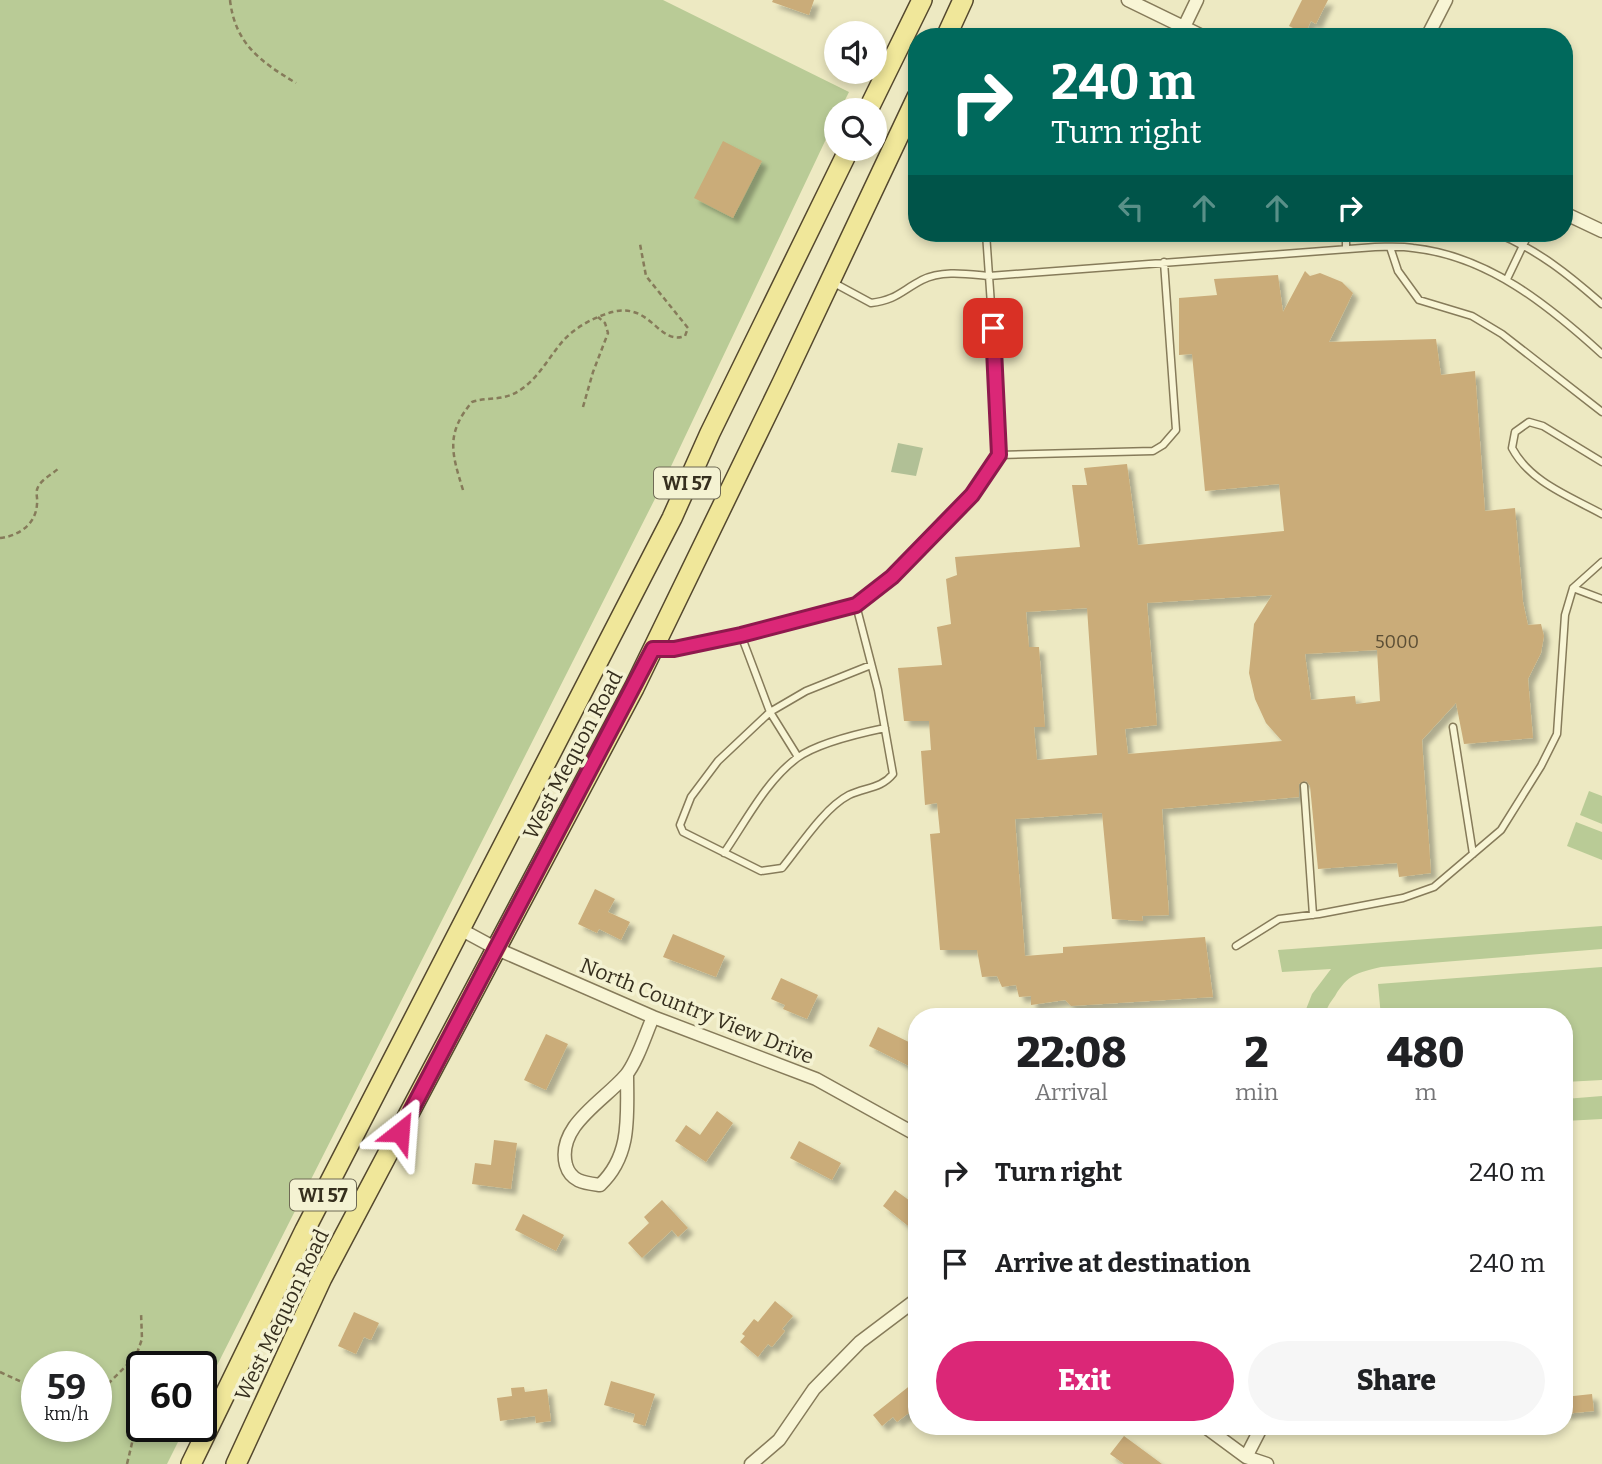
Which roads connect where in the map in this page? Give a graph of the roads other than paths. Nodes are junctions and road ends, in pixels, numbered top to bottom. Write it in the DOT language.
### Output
graph roads {
  1 [pos="922,0"];
  2 [pos="963,0"];
  3 [pos="1128,0"];
  4 [pos="1197,0"];
  5 [pos="1446,0"];
  6 [pos="1184,27"];
  7 [pos="908,28"];
  8 [pos="950,28"];
  9 [pos="1432,28"];
  10 [pos="908,29"];
  11 [pos="874,98"];
  12 [pos="908,116"];
  13 [pos="843,161"];
  14 [pos="1573,218"];
  15 [pos="1602,232"];
  16 [pos="987,242"];
  17 [pos="1346,242"];
  18 [pos="1519,242"];
  19 [pos="1524,244"];
  20 [pos="1390,247"];
  21 [pos="1346,249"];
  22 [pos="1164,262"];
  23 [pos="989,276"];
  24 [pos="1507,279"];
  25 [pos="831,281"];
  26 [pos="1602,304"];
  27 [pos="1602,354"];
  28 [pos="1602,412"];
  29 [pos="999,455"];
  30 [pos="1602,461"];
  31 [pos="1602,514"];
  32 [pos="1602,562"];
  33 [pos="1573,588"];
  34 [pos="1602,599"];
  35 [pos="856,605"];
  36 [pos="741,635"];
  37 [pos="653,649"];
  38 [pos="871,665"];
  39 [pos="770,712"];
  40 [pos="1453,727"];
  41 [pos="885,728"];
  42 [pos="798,757"];
  43 [pos="1304,786"];
  44 [pos="724,853"];
  45 [pos="1473,854"];
  46 [pos="1313,915"];
  47 [pos="460,929"];
  48 [pos="1236,946"];
  49 [pos="497,949"];
  50 [pos="653,1017"];
  51 [pos="627,1074"];
  52 [pos="908,1130"];
  53 [pos="908,1306"];
  54 [pos="217,1409"];
  55 [pos="1216,1435"];
  56 [pos="1257,1435"];
  57 [pos="201,1442"];
  58 [pos="205,1442"];
  59 [pos="1246,1457"];
  60 [pos="191,1464"];
  61 [pos="203,1464"];
  62 [pos="236,1464"];
  63 [pos="751,1464"];
  64 [pos="1267,1464"];
  1 -- 7 [label="main road"];
  2 -- 8 [label="main road"];
  3 -- 6 [label="street"];
  4 -- 6 [label="street"];
  5 -- 9 [label="street"];
  10 -- 11 [label="main road"];
  12 -- 25 [label="main road, West Mequon Road / WI 57"];
  13 -- 47 [label="main road, West Mequon Road / WI 57"];
  14 -- 15 [label="street"];
  16 -- 23 [label="lane"];
  17 -- 21 [label="lane"];
  18 -- 19 [label="lane"];
  19 -- 24 [label="lane"];
  19 -- 26 [label="lane"];
  20 -- 21 [label="lane"];
  20 -- 24 [label="lane"];
  20 -- 28 [label="lane"];
  21 -- 22 [label="lane"];
  22 -- 23 [label="lane"];
  22 -- 29 [label="lane"];
  23 -- 25 [label="lane"];
  23 -- 29 [label="lane"];
  24 -- 27 [label="lane"];
  25 -- 37 [label="main road, West Mequon Road / WI 57"];
  29 -- 35 [label="lane"];
  30 -- 31 [label="lane"];
  32 -- 33 [label="lane"];
  33 -- 34 [label="lane"];
  33 -- 45 [label="lane"];
  35 -- 36 [label="lane"];
  35 -- 38 [label="lane"];
  36 -- 37 [label="lane"];
  36 -- 39 [label="lane"];
  37 -- 49 [label="main road, West Mequon Road / WI 57"];
  38 -- 39 [label="lane"];
  38 -- 41 [label="lane"];
  39 -- 42 [label="lane"];
  39 -- 44 [label="lane"];
  40 -- 45 [label="lane"];
  41 -- 42 [label="lane"];
  41 -- 44 [label="lane"];
  42 -- 44 [label="lane"];
  43 -- 46 [label="lane"];
  45 -- 46 [label="lane"];
  46 -- 48 [label="lane"];
  47 -- 49 [label="street, North Country View Drive"];
  47 -- 54 [label="main road, West Mequon Road / WI 57"];
  49 -- 50 [label="street, North Country View Drive"];
  49 -- 62 [label="main road, West Mequon Road / WI 57"];
  50 -- 51 [label="street"];
  50 -- 52 [label="street, North Country View Drive"];
  51 -- 51 [label="street"];
  53 -- 63 [label="street"];
  55 -- 59 [label="street"];
  56 -- 59 [label="street"];
  57 -- 60 [label="main road, West Mequon Road / WI 57"];
  58 -- 61 [label="main road"];
  59 -- 64 [label="street"];
}
